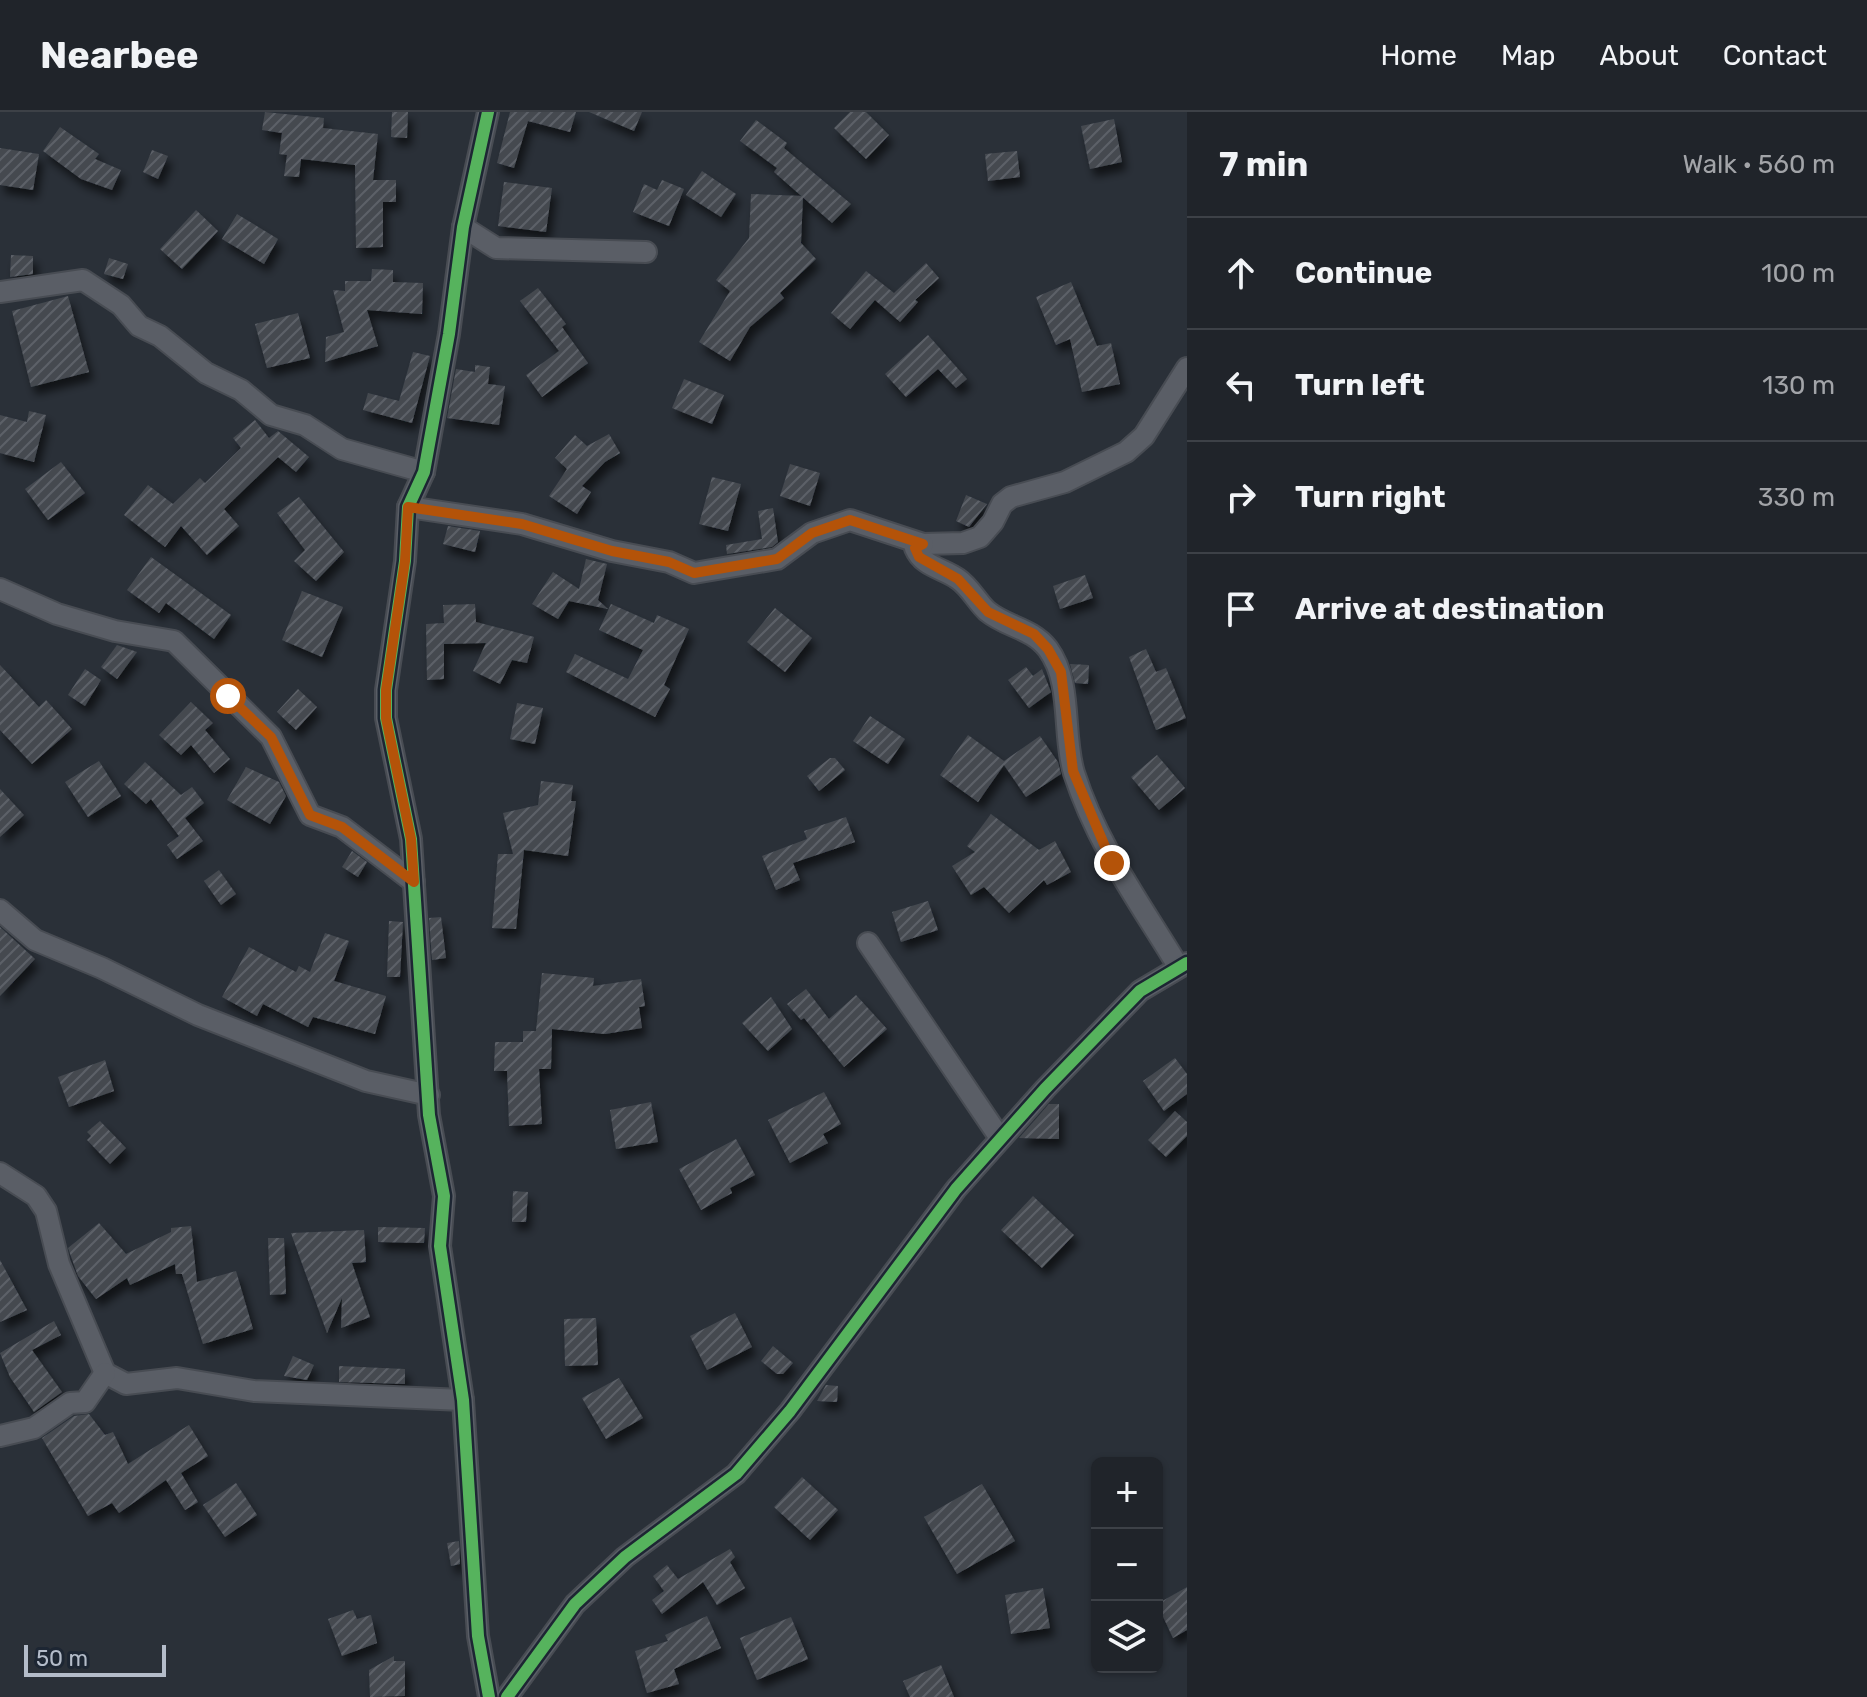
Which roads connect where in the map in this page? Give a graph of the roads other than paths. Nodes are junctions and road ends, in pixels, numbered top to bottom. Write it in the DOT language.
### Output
graph roads {
  1 [pos="488,112"];
  2 [pos="463,227"];
  3 [pos="646,252"];
  4 [pos="0,292"];
  5 [pos="1187,368"];
  6 [pos="424,472"];
  7 [pos="408,507"];
  8 [pos="923,544"];
  9 [pos="0,589"];
  10 [pos="414,882"];
  11 [pos="0,910"];
  12 [pos="868,943"];
  13 [pos="1183,965"];
  14 [pos="429,1095"];
  15 [pos="1000,1138"];
  16 [pos="0,1173"];
  17 [pos="105,1373"];
  18 [pos="463,1400"];
  19 [pos="0,1436"];
  20 [pos="489,1697"];
  21 [pos="507,1697"];
  1 -- 2 [label="street"];
  2 -- 3 [label="street"];
  2 -- 6 [label="street"];
  4 -- 6 [label="street"];
  5 -- 8 [label="street"];
  6 -- 7 [label="street"];
  7 -- 8 [label="street"];
  7 -- 10 [label="street"];
  8 -- 13 [label="street"];
  9 -- 10 [label="street"];
  10 -- 14 [label="street"];
  11 -- 14 [label="street"];
  12 -- 15 [label="street"];
  13 -- 15 [label="street"];
  14 -- 18 [label="street"];
  15 -- 21 [label="street"];
  16 -- 17 [label="street"];
  17 -- 18 [label="street"];
  17 -- 19 [label="street"];
  18 -- 20 [label="street"];
}
